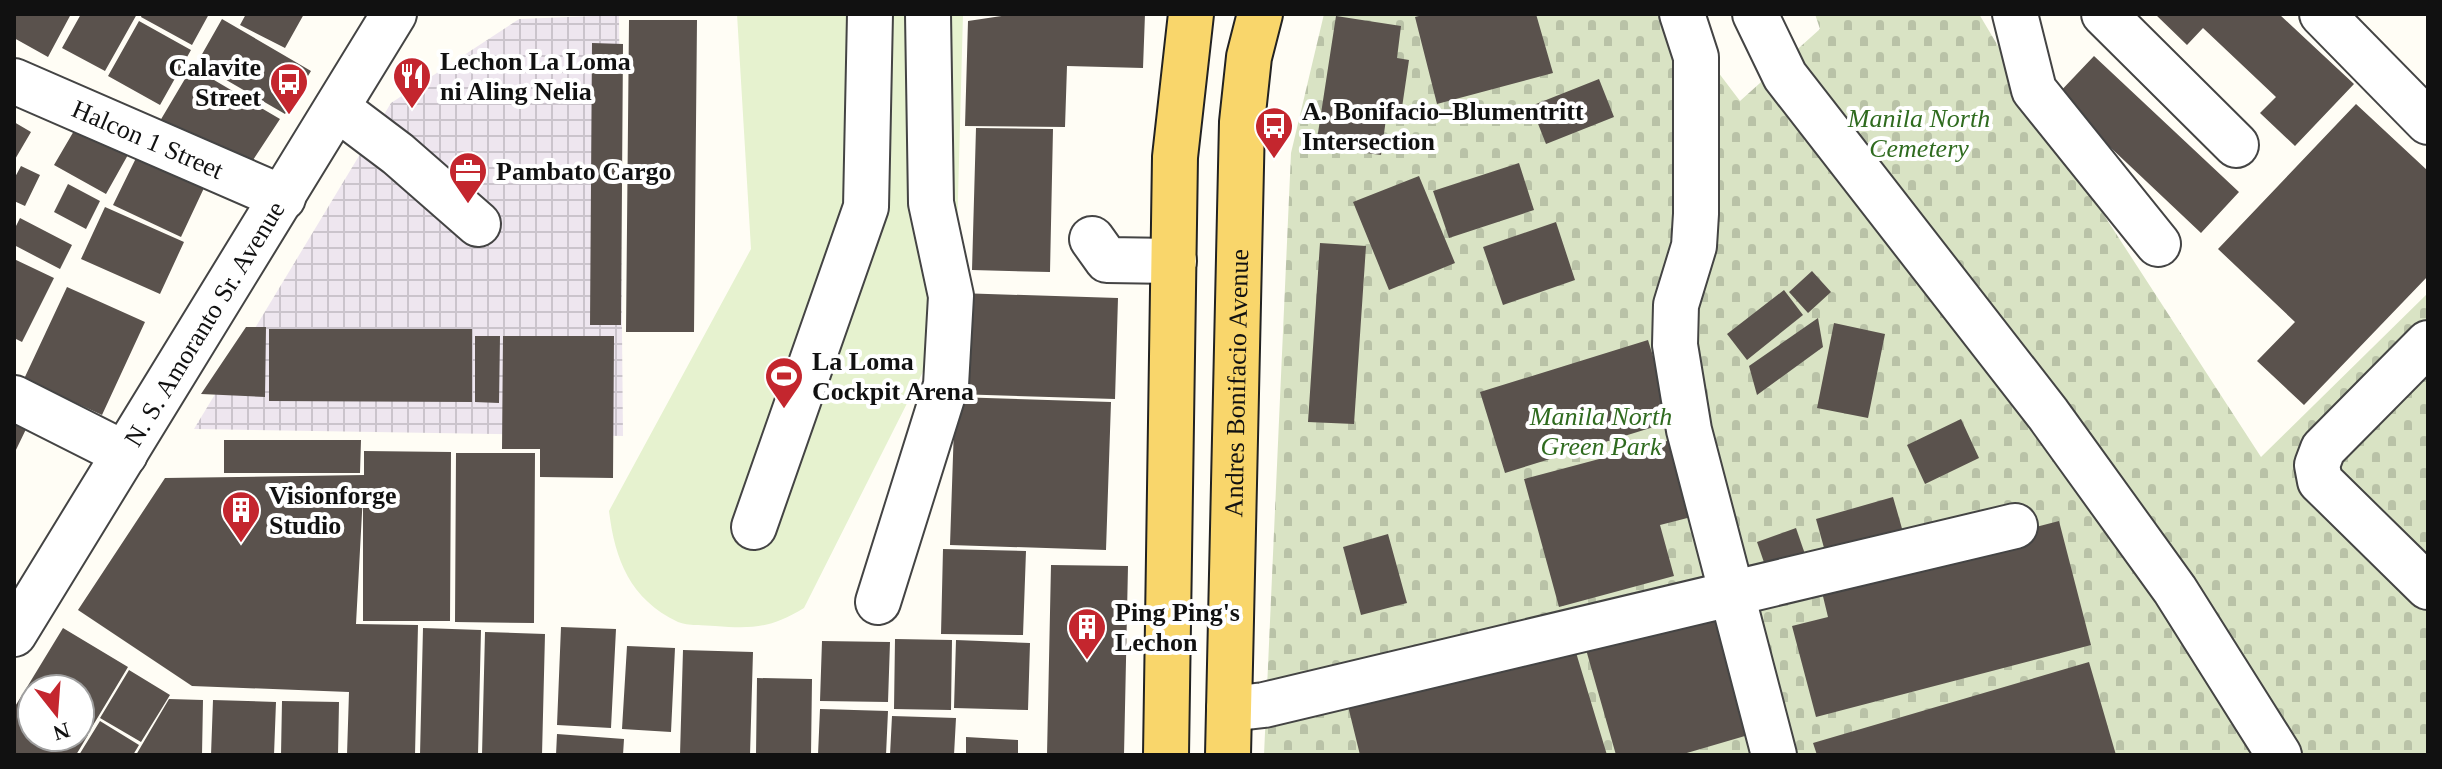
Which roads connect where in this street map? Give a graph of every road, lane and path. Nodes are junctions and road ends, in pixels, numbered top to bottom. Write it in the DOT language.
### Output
graph roads {
  1 [pos="394,14"];
  2 [pos="870,14"];
  3 [pos="928,14"];
  4 [pos="1191,14"];
  5 [pos="1260,14"];
  6 [pos="1682,14"];
  7 [pos="1755,14"];
  8 [pos="2015,14"];
  9 [pos="2104,14"];
  10 [pos="2322,14"];
  11 [pos="14,81"];
  12 [pos="337,108"];
  13 [pos="2428,122"];
  14 [pos="2236,145"];
  15 [pos="283,198"];
  16 [pos="478,224"];
  17 [pos="1092,239"];
  18 [pos="2158,244"];
  19 [pos="1174,261"];
  20 [pos="2428,343"];
  21 [pos="14,398"];
  22 [pos="125,454"];
  23 [pos="2015,526"];
  24 [pos="754,527"];
  25 [pos="2428,587"];
  26 [pos="1732,593"];
  27 [pos="878,602"];
  28 [pos="14,634"];
  29 [pos="1229,709"];
  30 [pos="1166,755"];
  31 [pos="1228,755"];
  32 [pos="1774,755"];
  33 [pos="2279,755"];
  1 -- 12 [label="street, N. S. Amoranto Sr. Avenue"];
  2 -- 24 [label="street"];
  3 -- 27 [label="street"];
  4 -- 19 [label="main road"];
  5 -- 29 [label="main road, Andres Bonifacio Avenue"];
  6 -- 26 [label="street"];
  7 -- 33 [label="street"];
  8 -- 18 [label="street"];
  9 -- 14 [label="street"];
  10 -- 13 [label="street"];
  11 -- 15 [label="street, Halcon 1 Street"];
  12 -- 15 [label="street, N. S. Amoranto Sr. Avenue"];
  12 -- 16 [label="street"];
  15 -- 22 [label="street, N. S. Amoranto Sr. Avenue"];
  17 -- 19 [label="street"];
  19 -- 30 [label="main road"];
  20 -- 25 [label="street"];
  21 -- 22 [label="street"];
  22 -- 28 [label="street, N. S. Amoranto Sr. Avenue"];
  23 -- 26 [label="street"];
  26 -- 29 [label="street"];
  26 -- 32 [label="street"];
  29 -- 31 [label="main road, Andres Bonifacio Avenue"];
}
